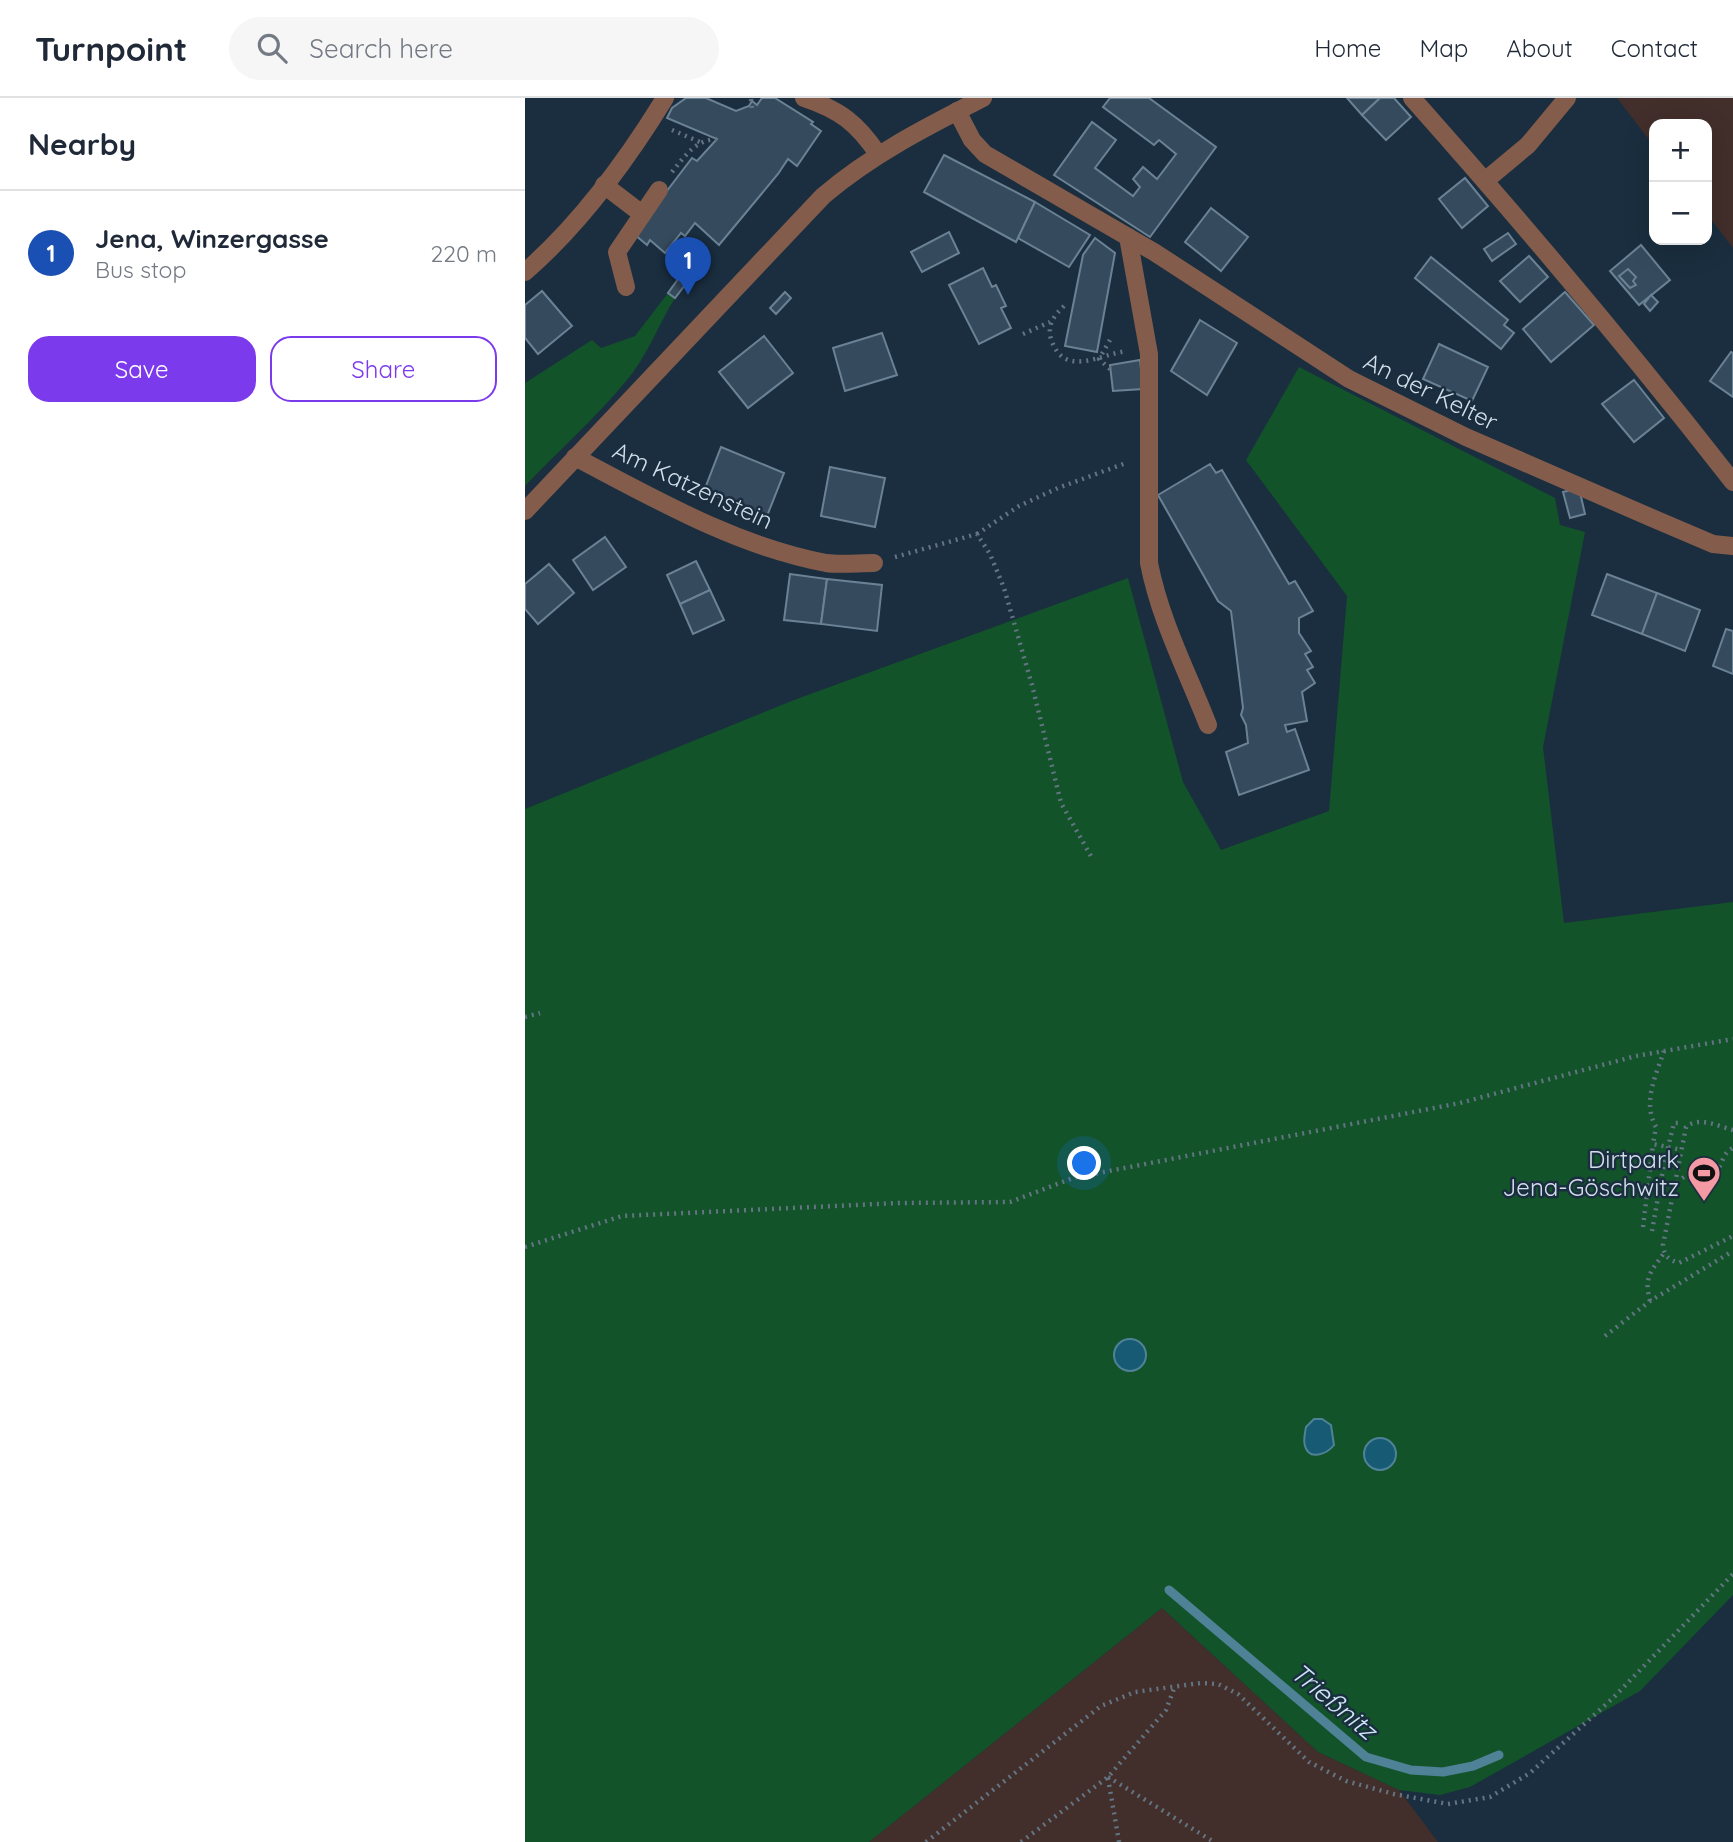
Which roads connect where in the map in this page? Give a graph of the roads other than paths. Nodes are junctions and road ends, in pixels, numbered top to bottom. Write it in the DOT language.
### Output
graph roads {
  1 [pos="664,98"];
  2 [pos="804,98"];
  3 [pos="983,98"];
  4 [pos="1412,98"];
  5 [pos="1567,98"];
  6 [pos="957,111"];
  7 [pos="878,154"];
  8 [pos="1486,180"];
  9 [pos="604,185"];
  10 [pos="659,190"];
  11 [pos="642,214"];
  12 [pos="1128,237"];
  13 [pos="525,272"];
  14 [pos="626,287"];
  15 [pos="575,457"];
  16 [pos="1733,482"];
  17 [pos="525,511"];
  18 [pos="1733,546"];
  19 [pos="874,563"];
  20 [pos="1208,725"];
  1 -- 9 [label="street"];
  2 -- 7 [label="street"];
  3 -- 6 [label="street"];
  4 -- 8 [label="street"];
  5 -- 8 [label="street"];
  6 -- 7 [label="street"];
  6 -- 12 [label="street, An der Kelter"];
  7 -- 15 [label="street"];
  8 -- 16 [label="street"];
  9 -- 11 [label="street"];
  9 -- 13 [label="street"];
  10 -- 11 [label="street"];
  11 -- 14 [label="street"];
  12 -- 18 [label="street, An der Kelter"];
  12 -- 20 [label="street"];
  15 -- 17 [label="street"];
  15 -- 19 [label="street, Am Katzenstein"];
}
